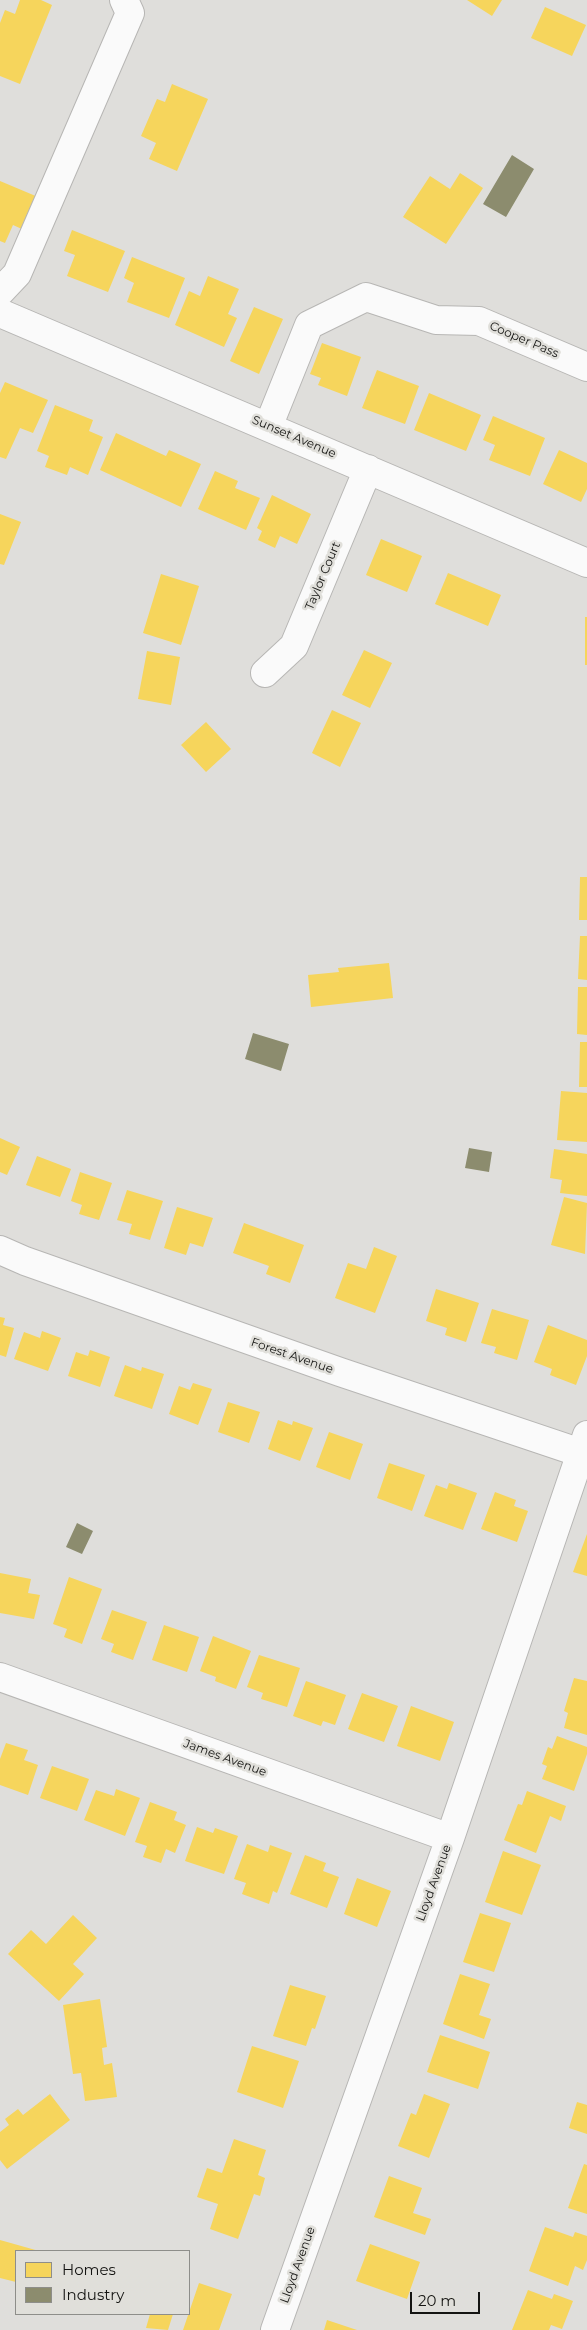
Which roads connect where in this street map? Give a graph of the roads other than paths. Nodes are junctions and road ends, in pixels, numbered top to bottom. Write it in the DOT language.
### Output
graph roads {
  1 [pos="124,0"];
  2 [pos="0,292"];
  3 [pos="0,313"];
  4 [pos="587,367"];
  5 [pos="268,427"];
  6 [pos="368,469"];
  7 [pos="587,563"];
  8 [pos="265,673"];
  9 [pos="0,1250"];
  10 [pos="585,1448"];
  11 [pos="0,1677"];
  12 [pos="450,1838"];
  13 [pos="275,2330"];
  1 -- 2 [label="street"];
  3 -- 5 [label="street, Sunset Avenue"];
  4 -- 5 [label="street, Cooper Pass"];
  5 -- 6 [label="street, Sunset Avenue"];
  6 -- 7 [label="street, Sunset Avenue"];
  6 -- 8 [label="street, Taylor Court"];
  9 -- 10 [label="street, Forest Avenue"];
  10 -- 12 [label="street, Lloyd Avenue"];
  11 -- 12 [label="street, James Avenue"];
  12 -- 13 [label="street, Lloyd Avenue"];
}
